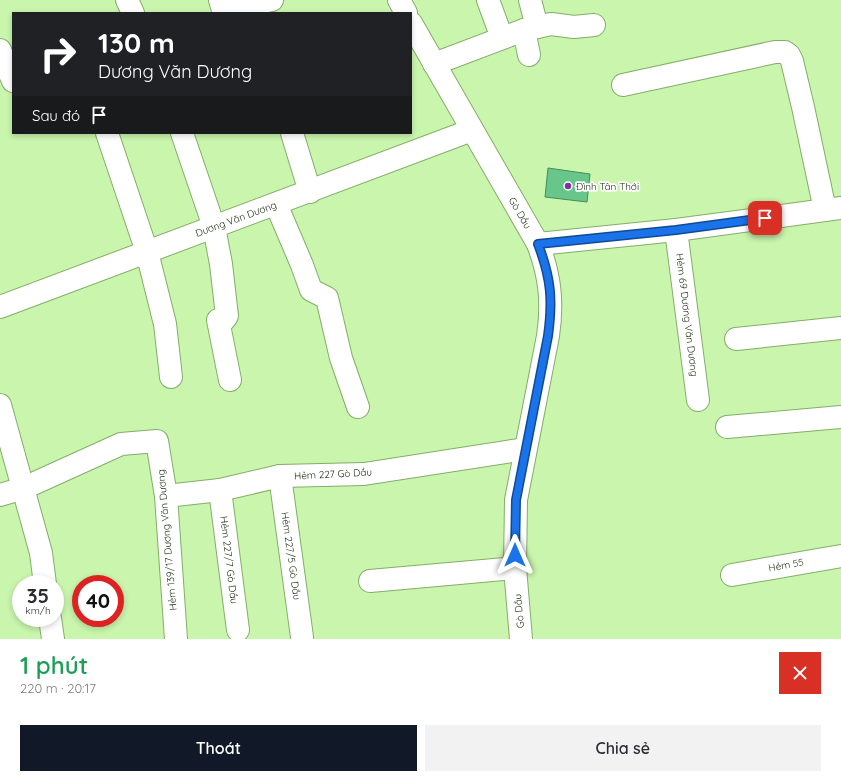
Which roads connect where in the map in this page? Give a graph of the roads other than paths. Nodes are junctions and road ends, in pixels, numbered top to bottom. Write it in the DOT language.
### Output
graph roads {
  1 [pos="127,0"];
  2 [pos="220,0"];
  3 [pos="272,0"];
  4 [pos="399,0"];
  5 [pos="488,0"];
  6 [pos="530,0"];
  7 [pos="133,12"];
  8 [pos="405,12"];
  9 [pos="412,24"];
  10 [pos="594,25"];
  11 [pos="530,29"];
  12 [pos="502,38"];
  13 [pos="0,50"];
  14 [pos="529,55"];
  15 [pos="434,64"];
  16 [pos="12,79"];
  17 [pos="623,85"];
  18 [pos="472,130"];
  19 [pos="107,134"];
  20 [pos="182,134"];
  21 [pos="292,134"];
  22 [pos="310,192"];
  23 [pos="276,204"];
  24 [pos="833,209"];
  25 [pos="214,227"];
  26 [pos="676,230"];
  27 [pos="538,244"];
  28 [pos="147,252"];
  29 [pos="0,307"];
  30 [pos="841,328"];
  31 [pos="736,339"];
  32 [pos="171,377"];
  33 [pos="230,380"];
  34 [pos="698,400"];
  35 [pos="0,405"];
  36 [pos="358,407"];
  37 [pos="841,417"];
  38 [pos="726,427"];
  39 [pos="525,449"];
  40 [pos="280,476"];
  41 [pos="24,488"];
  42 [pos="220,490"];
  43 [pos="0,495"];
  44 [pos="166,496"];
  45 [pos="841,556"];
  46 [pos="515,568"];
  47 [pos="45,575"];
  48 [pos="732,575"];
  49 [pos="370,581"];
  50 [pos="51,627"];
  51 [pos="238,630"];
  52 [pos="302,637"];
  53 [pos="53,639"];
  54 [pos="176,639"];
  55 [pos="521,639"];
  1 -- 7 [label="street"];
  2 -- 3 [label="street"];
  4 -- 8 [label="street"];
  5 -- 12 [label="street"];
  6 -- 11 [label="street"];
  9 -- 15 [label="street, Gò Dầu"];
  10 -- 11 [label="street"];
  11 -- 12 [label="street"];
  11 -- 14 [label="street"];
  12 -- 15 [label="street"];
  13 -- 16 [label="street"];
  15 -- 18 [label="street, Gò Dầu"];
  17 -- 24 [label="street"];
  18 -- 22 [label="street, Dương Văn Dương"];
  18 -- 27 [label="street, Gò Dầu"];
  19 -- 28 [label="street"];
  20 -- 25 [label="street"];
  21 -- 22 [label="street"];
  22 -- 23 [label="street, Dương Văn Dương"];
  23 -- 25 [label="street, Dương Văn Dương"];
  23 -- 36 [label="street"];
  24 -- 26 [label="street"];
  25 -- 28 [label="street, Dương Văn Dương"];
  25 -- 33 [label="street"];
  26 -- 27 [label="street"];
  26 -- 34 [label="street, Hẻm 69 Dương Văn Dương"];
  27 -- 39 [label="street, Gò Dầu"];
  28 -- 29 [label="street, Dương Văn Dương"];
  28 -- 32 [label="street"];
  30 -- 31 [label="street"];
  35 -- 41 [label="street"];
  37 -- 38 [label="street"];
  39 -- 40 [label="street, Hẻm 227 Gò Dầu"];
  39 -- 46 [label="street, Gò Dầu"];
  40 -- 42 [label="street, Hẻm 227 Gò Dầu"];
  40 -- 52 [label="street, Hẻm 227/5 Gò Dầu"];
  41 -- 43 [label="street"];
  41 -- 44 [label="street, Hẻm 139/17 Dương Văn Dương"];
  41 -- 47 [label="street"];
  42 -- 44 [label="street, Hẻm 227 Gò Dầu"];
  42 -- 51 [label="street, Hẻm 227/7 Gò Dầu"];
  44 -- 54 [label="street, Hẻm 139/17 Dương Văn Dương"];
  45 -- 48 [label="street, Hẻm 55"];
  46 -- 49 [label="street"];
  46 -- 55 [label="street, Gò Dầu"];
  50 -- 53 [label="street"];
}
